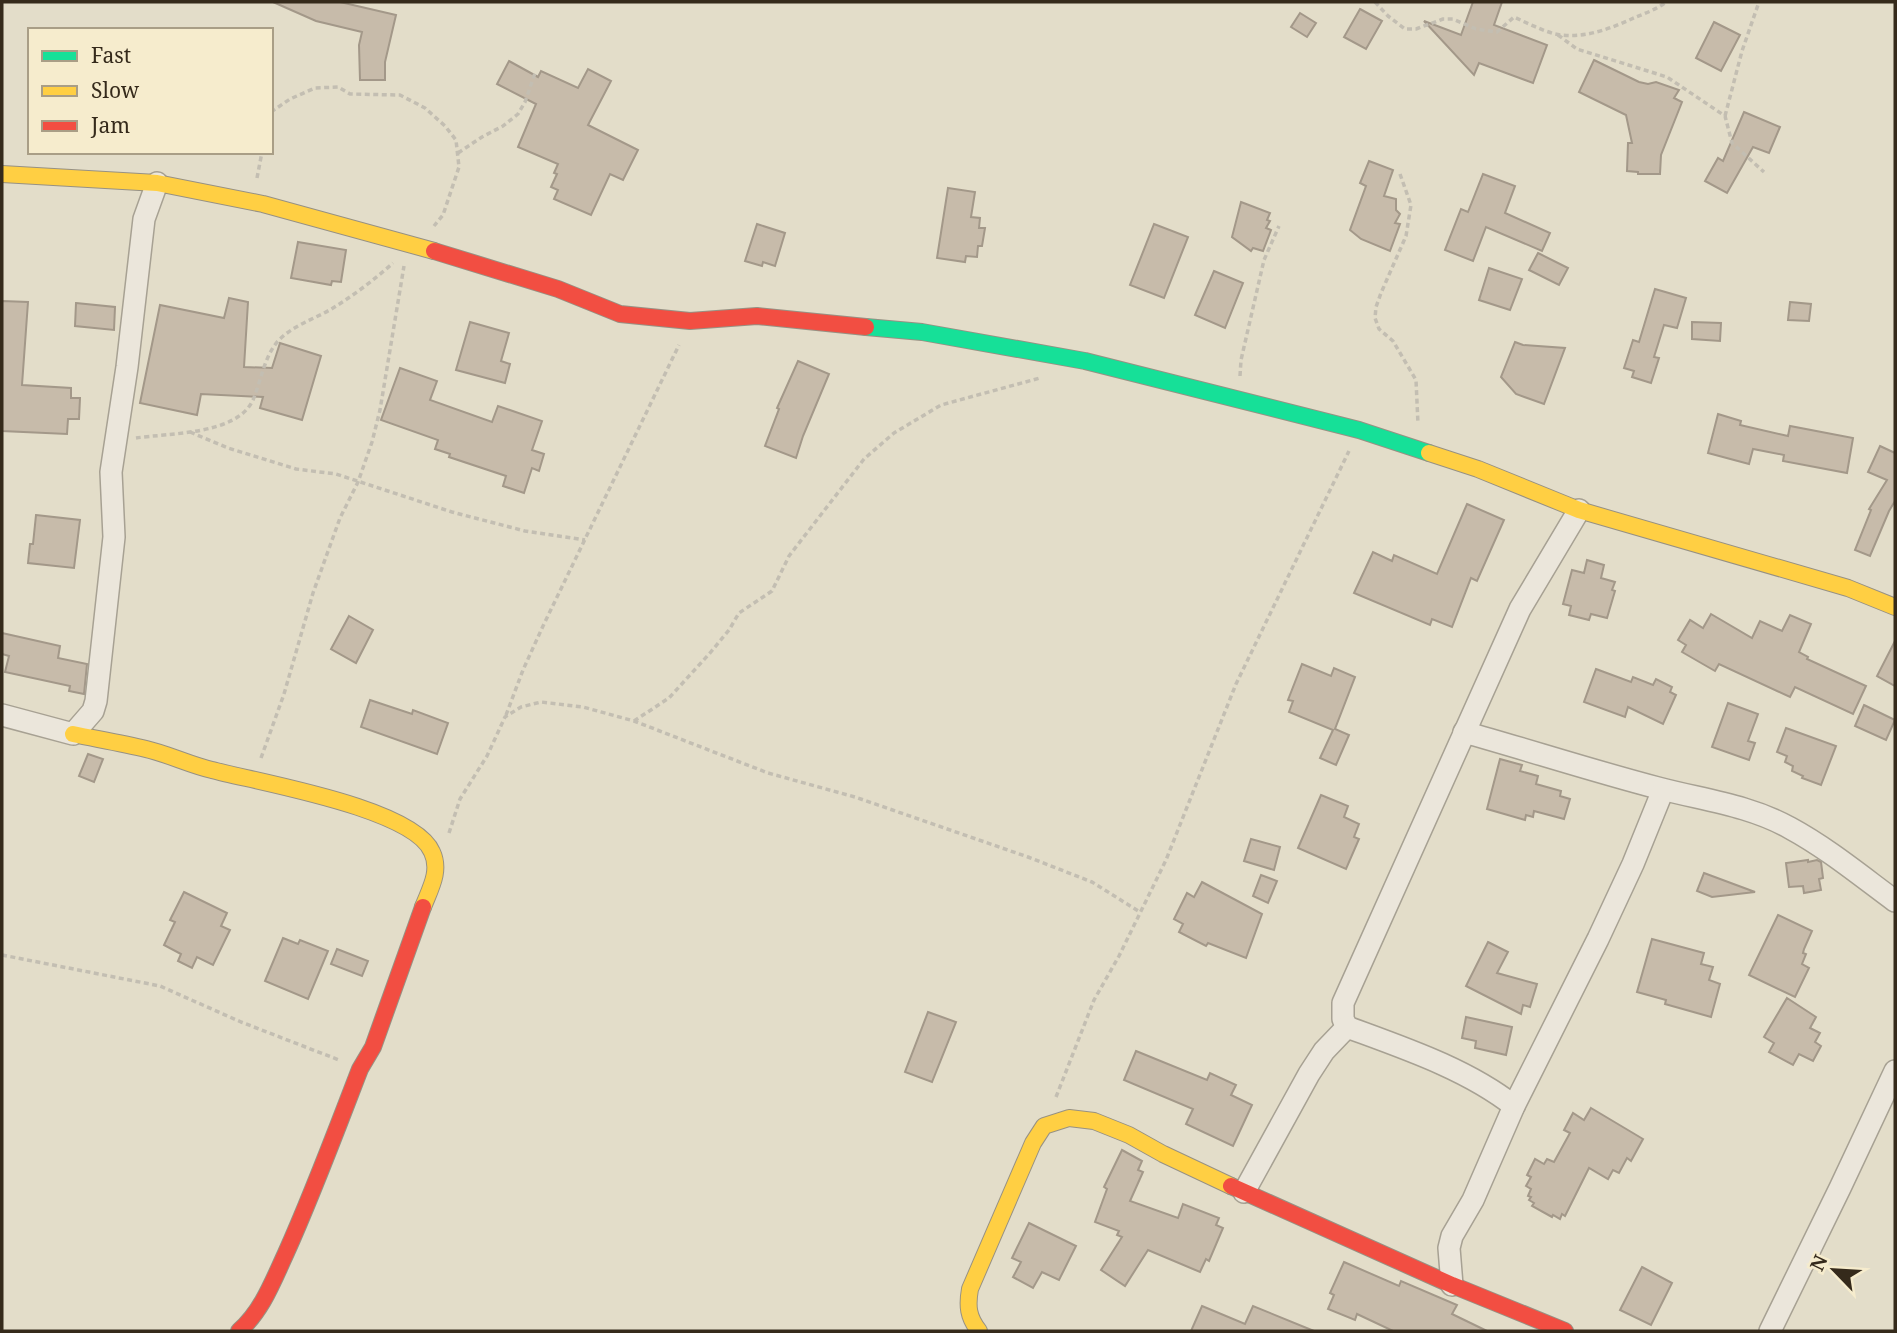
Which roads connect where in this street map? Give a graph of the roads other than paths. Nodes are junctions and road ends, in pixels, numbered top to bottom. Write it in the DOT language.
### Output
graph roads {
  1 [pos="2,174"];
  2 [pos="157,183"];
  3 [pos="1579,510"];
  4 [pos="1895,607"];
  5 [pos="2,715"];
  6 [pos="1464,732"];
  7 [pos="73,734"];
  8 [pos="1663,790"];
  9 [pos="1895,901"];
  10 [pos="1347,1027"];
  11 [pos="1895,1071"];
  12 [pos="1514,1106"];
  13 [pos="1244,1192"];
  14 [pos="1452,1285"];
  15 [pos="239,1331"];
  16 [pos="979,1331"];
  17 [pos="1565,1331"];
  18 [pos="1770,1331"];
  1 -- 2 [label="street"];
  2 -- 3 [label="street"];
  2 -- 7 [label="street"];
  3 -- 4 [label="street"];
  3 -- 6 [label="street"];
  5 -- 7 [label="street"];
  6 -- 8 [label="street"];
  6 -- 10 [label="street"];
  7 -- 15 [label="street"];
  8 -- 9 [label="street"];
  8 -- 12 [label="street"];
  10 -- 12 [label="street"];
  10 -- 13 [label="street"];
  11 -- 18 [label="street"];
  12 -- 14 [label="street"];
  13 -- 14 [label="street"];
  13 -- 16 [label="street"];
  14 -- 17 [label="street"];
}
